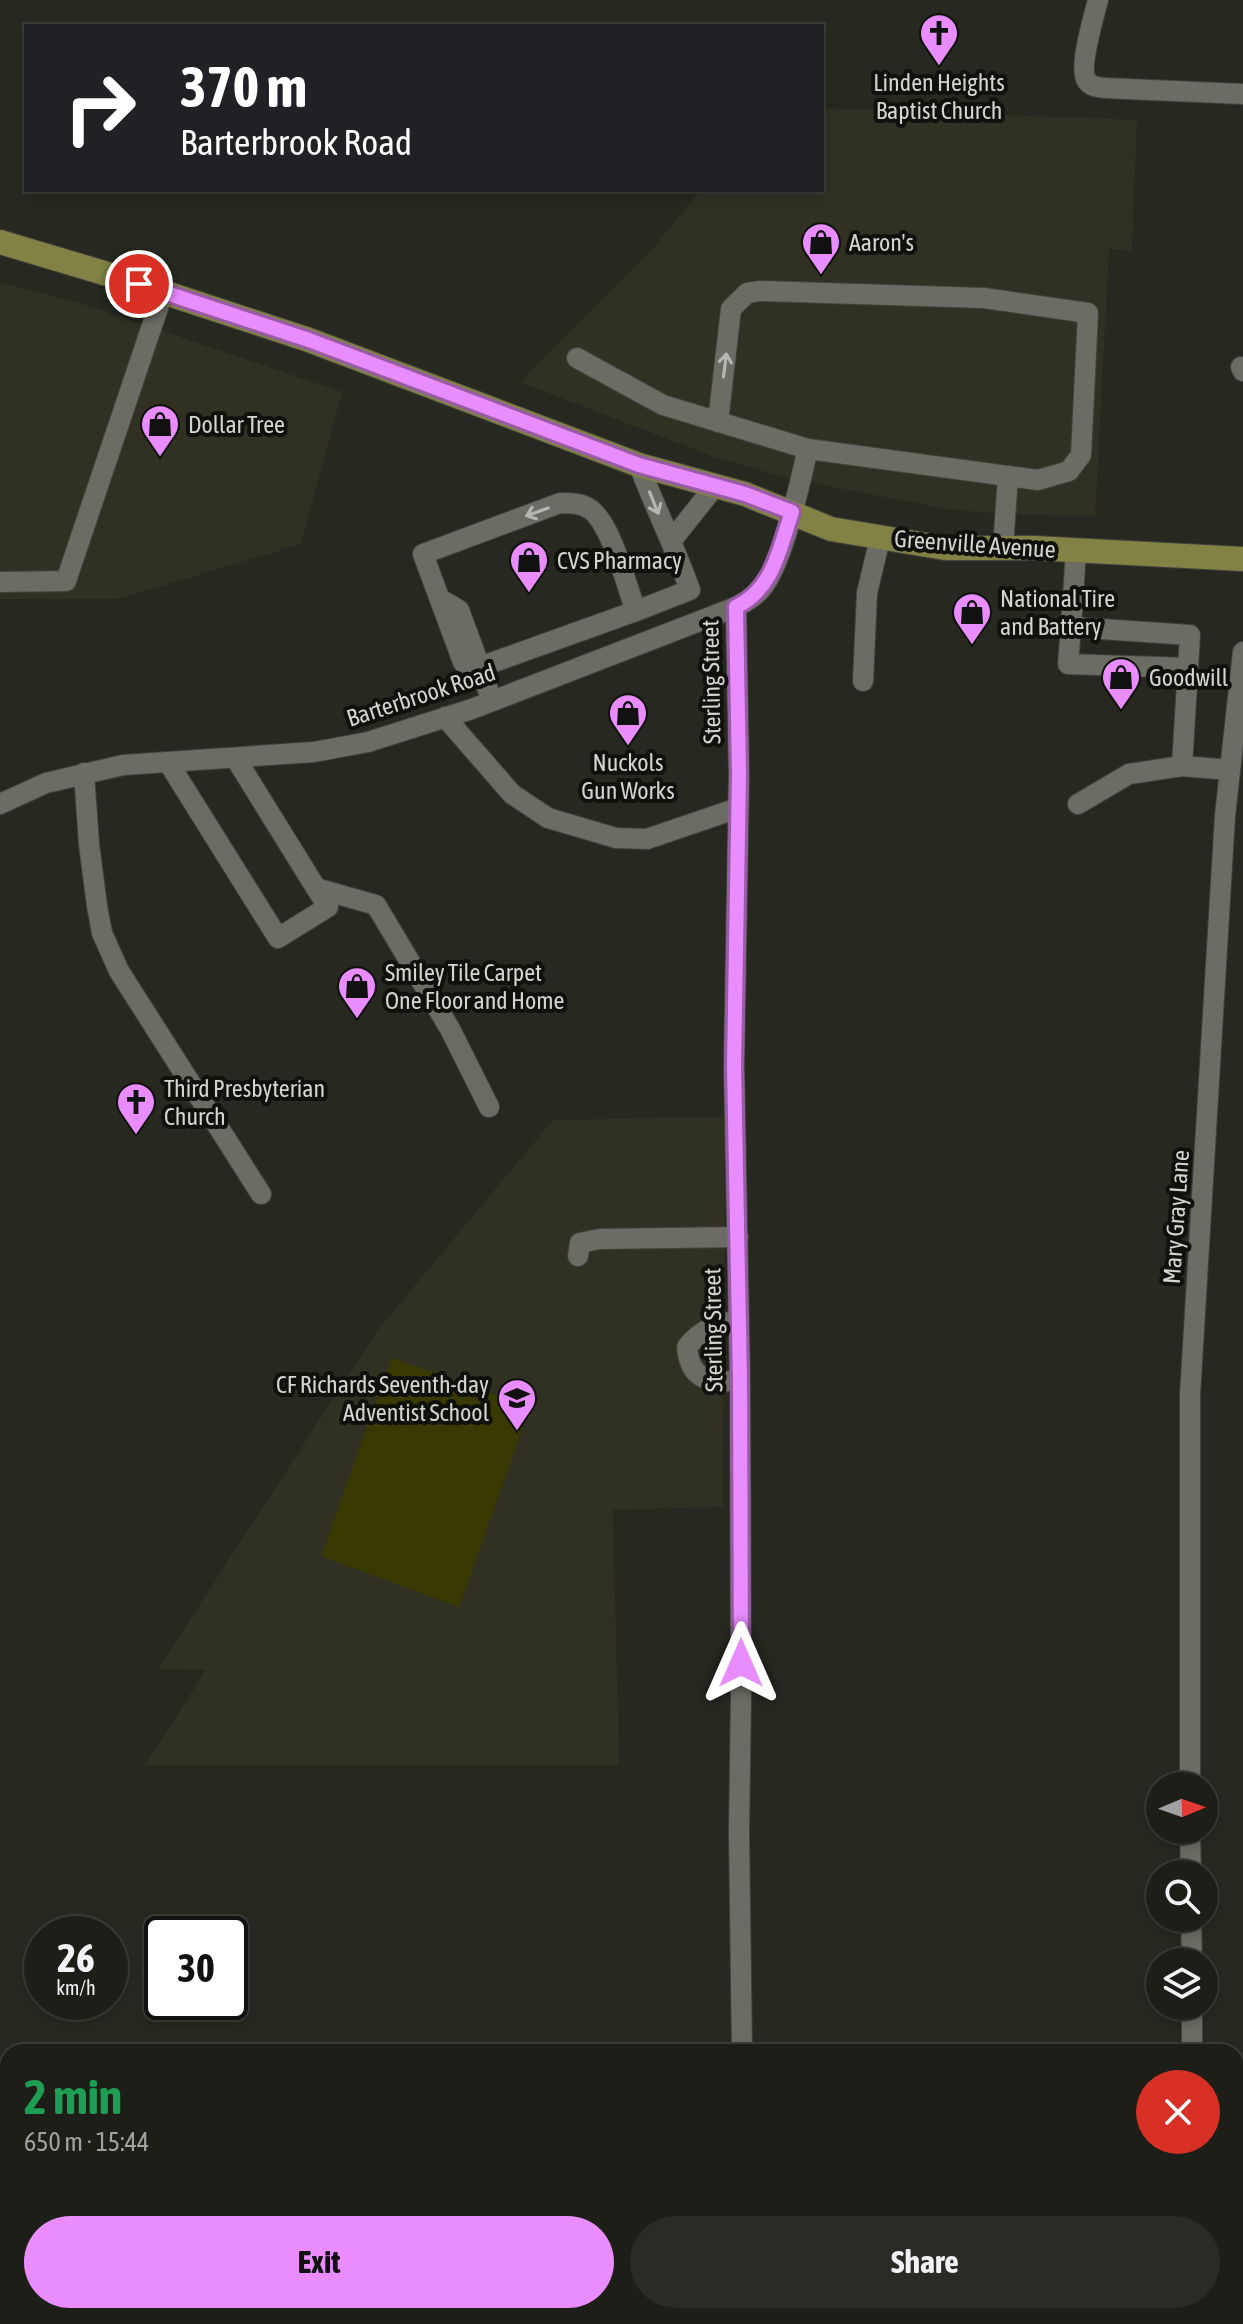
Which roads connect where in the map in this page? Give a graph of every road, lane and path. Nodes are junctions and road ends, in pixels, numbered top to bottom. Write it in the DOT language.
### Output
graph roads {
  1 [pos="1098,0"];
  2 [pos="1243,94"];
  3 [pos="0,242"];
  4 [pos="163,293"];
  5 [pos="577,358"];
  6 [pos="718,422"];
  7 [pos="808,449"];
  8 [pos="639,465"];
  9 [pos="1008,476"];
  10 [pos="715,486"];
  11 [pos="792,512"];
  12 [pos="880,538"];
  13 [pos="672,540"];
  14 [pos="1003,548"];
  15 [pos="1076,551"];
  16 [pos="1243,559"];
  17 [pos="0,582"];
  18 [pos="736,607"];
  19 [pos="636,611"];
  20 [pos="1071,627"];
  21 [pos="1243,652"];
  22 [pos="480,667"];
  23 [pos="1188,668"];
  24 [pos="863,681"];
  25 [pos="492,701"];
  26 [pos="445,717"];
  27 [pos="1239,726"];
  28 [pos="236,759"];
  29 [pos="168,762"];
  30 [pos="1182,766"];
  31 [pos="1230,770"];
  32 [pos="84,773"];
  33 [pos="0,804"];
  34 [pos="1078,804"];
  35 [pos="738,808"];
  36 [pos="316,888"];
  37 [pos="489,1107"];
  38 [pos="261,1194"];
  39 [pos="738,1237"];
  40 [pos="578,1256"];
  41 [pos="739,1320"];
  42 [pos="740,1381"];
  43 [pos="1190,1772"];
  44 [pos="1192,2020"];
  45 [pos="742,2044"];
  46 [pos="1192,2044"];
  1 -- 2 [label="street"];
  3 -- 4 [label="main road, Greenville Avenue"];
  4 -- 8 [label="main road, Greenville Avenue"];
  4 -- 17 [label="street"];
  5 -- 6 [label="street"];
  6 -- 7 [label="street"];
  6 -- 9 [label="street, one-way"];
  7 -- 9 [label="street"];
  7 -- 11 [label="street, Barterbrook Road"];
  8 -- 10 [label="main road, Greenville Avenue"];
  8 -- 13 [label="street, one-way"];
  9 -- 14 [label="street"];
  10 -- 11 [label="main road, Greenville Avenue"];
  10 -- 13 [label="street"];
  11 -- 12 [label="main road, Greenville Avenue"];
  11 -- 18 [label="street, Barterbrook Road"];
  12 -- 14 [label="main road, Greenville Avenue"];
  12 -- 24 [label="street"];
  13 -- 19 [label="street"];
  14 -- 15 [label="main road, Greenville Avenue"];
  15 -- 16 [label="main road, Greenville Avenue"];
  15 -- 20 [label="street"];
  18 -- 25 [label="street, Barterbrook Road"];
  18 -- 35 [label="street, Sterling Street"];
  19 -- 22 [label="street"];
  19 -- 22 [label="street, one-way"];
  20 -- 23 [label="street"];
  20 -- 23 [label="street"];
  21 -- 27 [label="street, Mary Gray Lane"];
  22 -- 25 [label="street"];
  23 -- 30 [label="street"];
  25 -- 26 [label="street, Barterbrook Road"];
  26 -- 28 [label="street, Barterbrook Road"];
  26 -- 35 [label="street"];
  27 -- 31 [label="street, Mary Gray Lane"];
  28 -- 29 [label="street, Barterbrook Road"];
  28 -- 36 [label="street"];
  29 -- 32 [label="street, Barterbrook Road"];
  29 -- 36 [label="street"];
  30 -- 31 [label="street"];
  30 -- 34 [label="street"];
  31 -- 43 [label="street, Mary Gray Lane"];
  32 -- 33 [label="street, Barterbrook Road"];
  32 -- 38 [label="street"];
  35 -- 39 [label="street, Sterling Street"];
  36 -- 37 [label="street"];
  39 -- 40 [label="street"];
  39 -- 41 [label="street, Sterling Street"];
  41 -- 42 [label="street, Sterling Street"];
  41 -- 42 [label="street"];
  42 -- 45 [label="street, Sterling Street"];
  44 -- 46 [label="street"];
}
